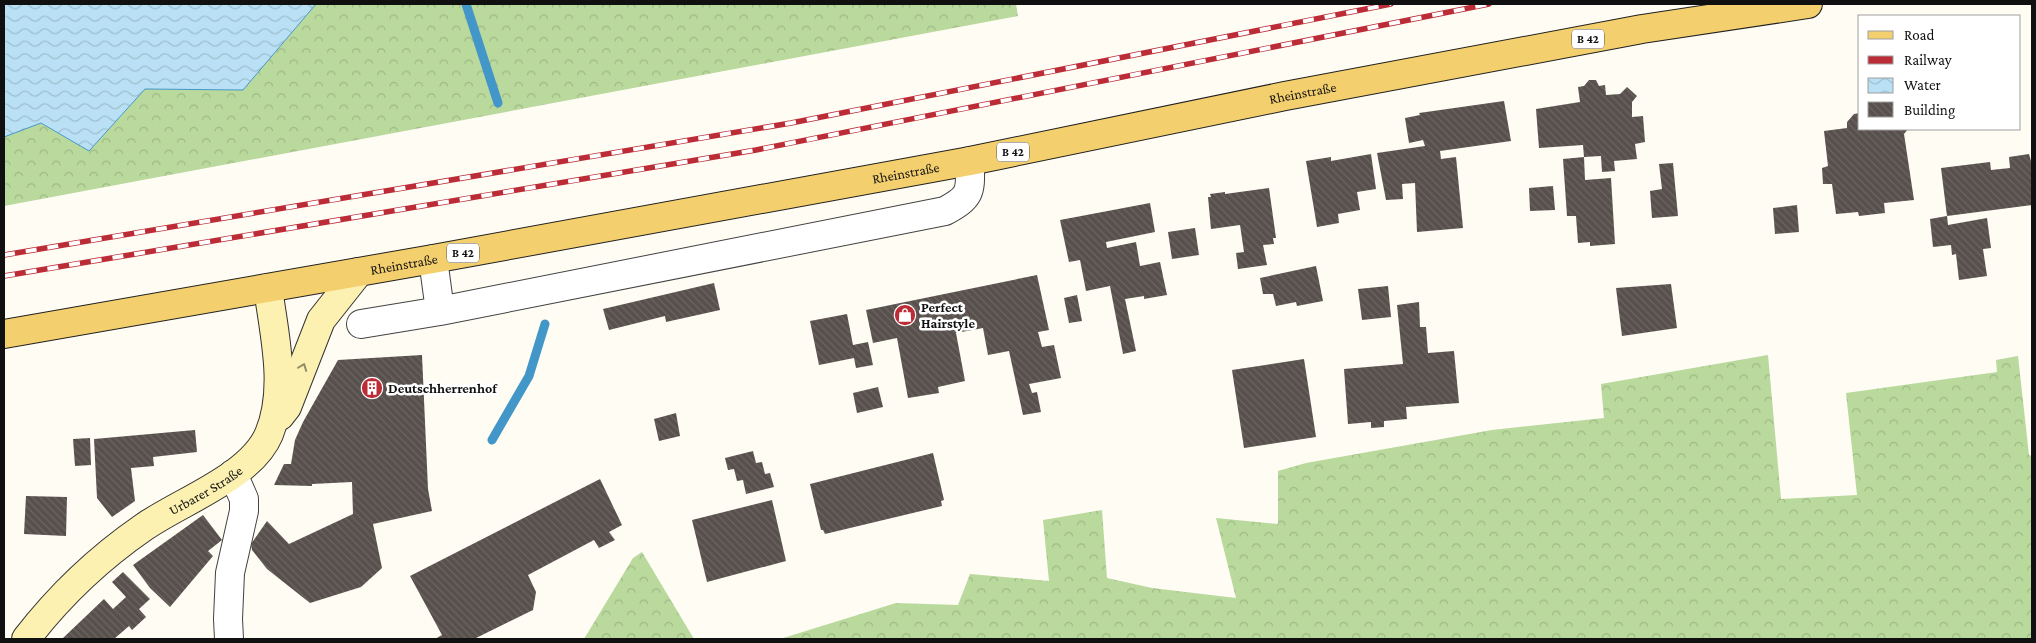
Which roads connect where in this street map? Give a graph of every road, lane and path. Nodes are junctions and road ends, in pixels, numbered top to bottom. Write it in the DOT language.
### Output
graph roads {
  1 [pos="1808,4"];
  2 [pos="970,161"];
  3 [pos="433,259"];
  4 [pos="359,272"];
  5 [pos="268,288"];
  6 [pos="440,311"];
  7 [pos="361,324"];
  8 [pos="4,334"];
  9 [pos="272,424"];
  10 [pos="233,474"];
  11 [pos="26,639"];
  12 [pos="229,639"];
  1 -- 2 [label="main road, Rheinstraße / B 42"];
  2 -- 3 [label="main road, Rheinstraße / B 42"];
  2 -- 6 [label="street"];
  3 -- 4 [label="main road, Rheinstraße / B 42"];
  3 -- 6 [label="street"];
  4 -- 5 [label="main road, Rheinstraße / B 42"];
  9 -- 4 [label="street, one-way"];
  5 -- 8 [label="main road, Rheinstraße / B 42"];
  5 -- 9 [label="street, Urbarer Straße"];
  6 -- 7 [label="street"];
  9 -- 10 [label="street, Urbarer Straße"];
  10 -- 11 [label="street, Urbarer Straße"];
  10 -- 12 [label="street"];
}
